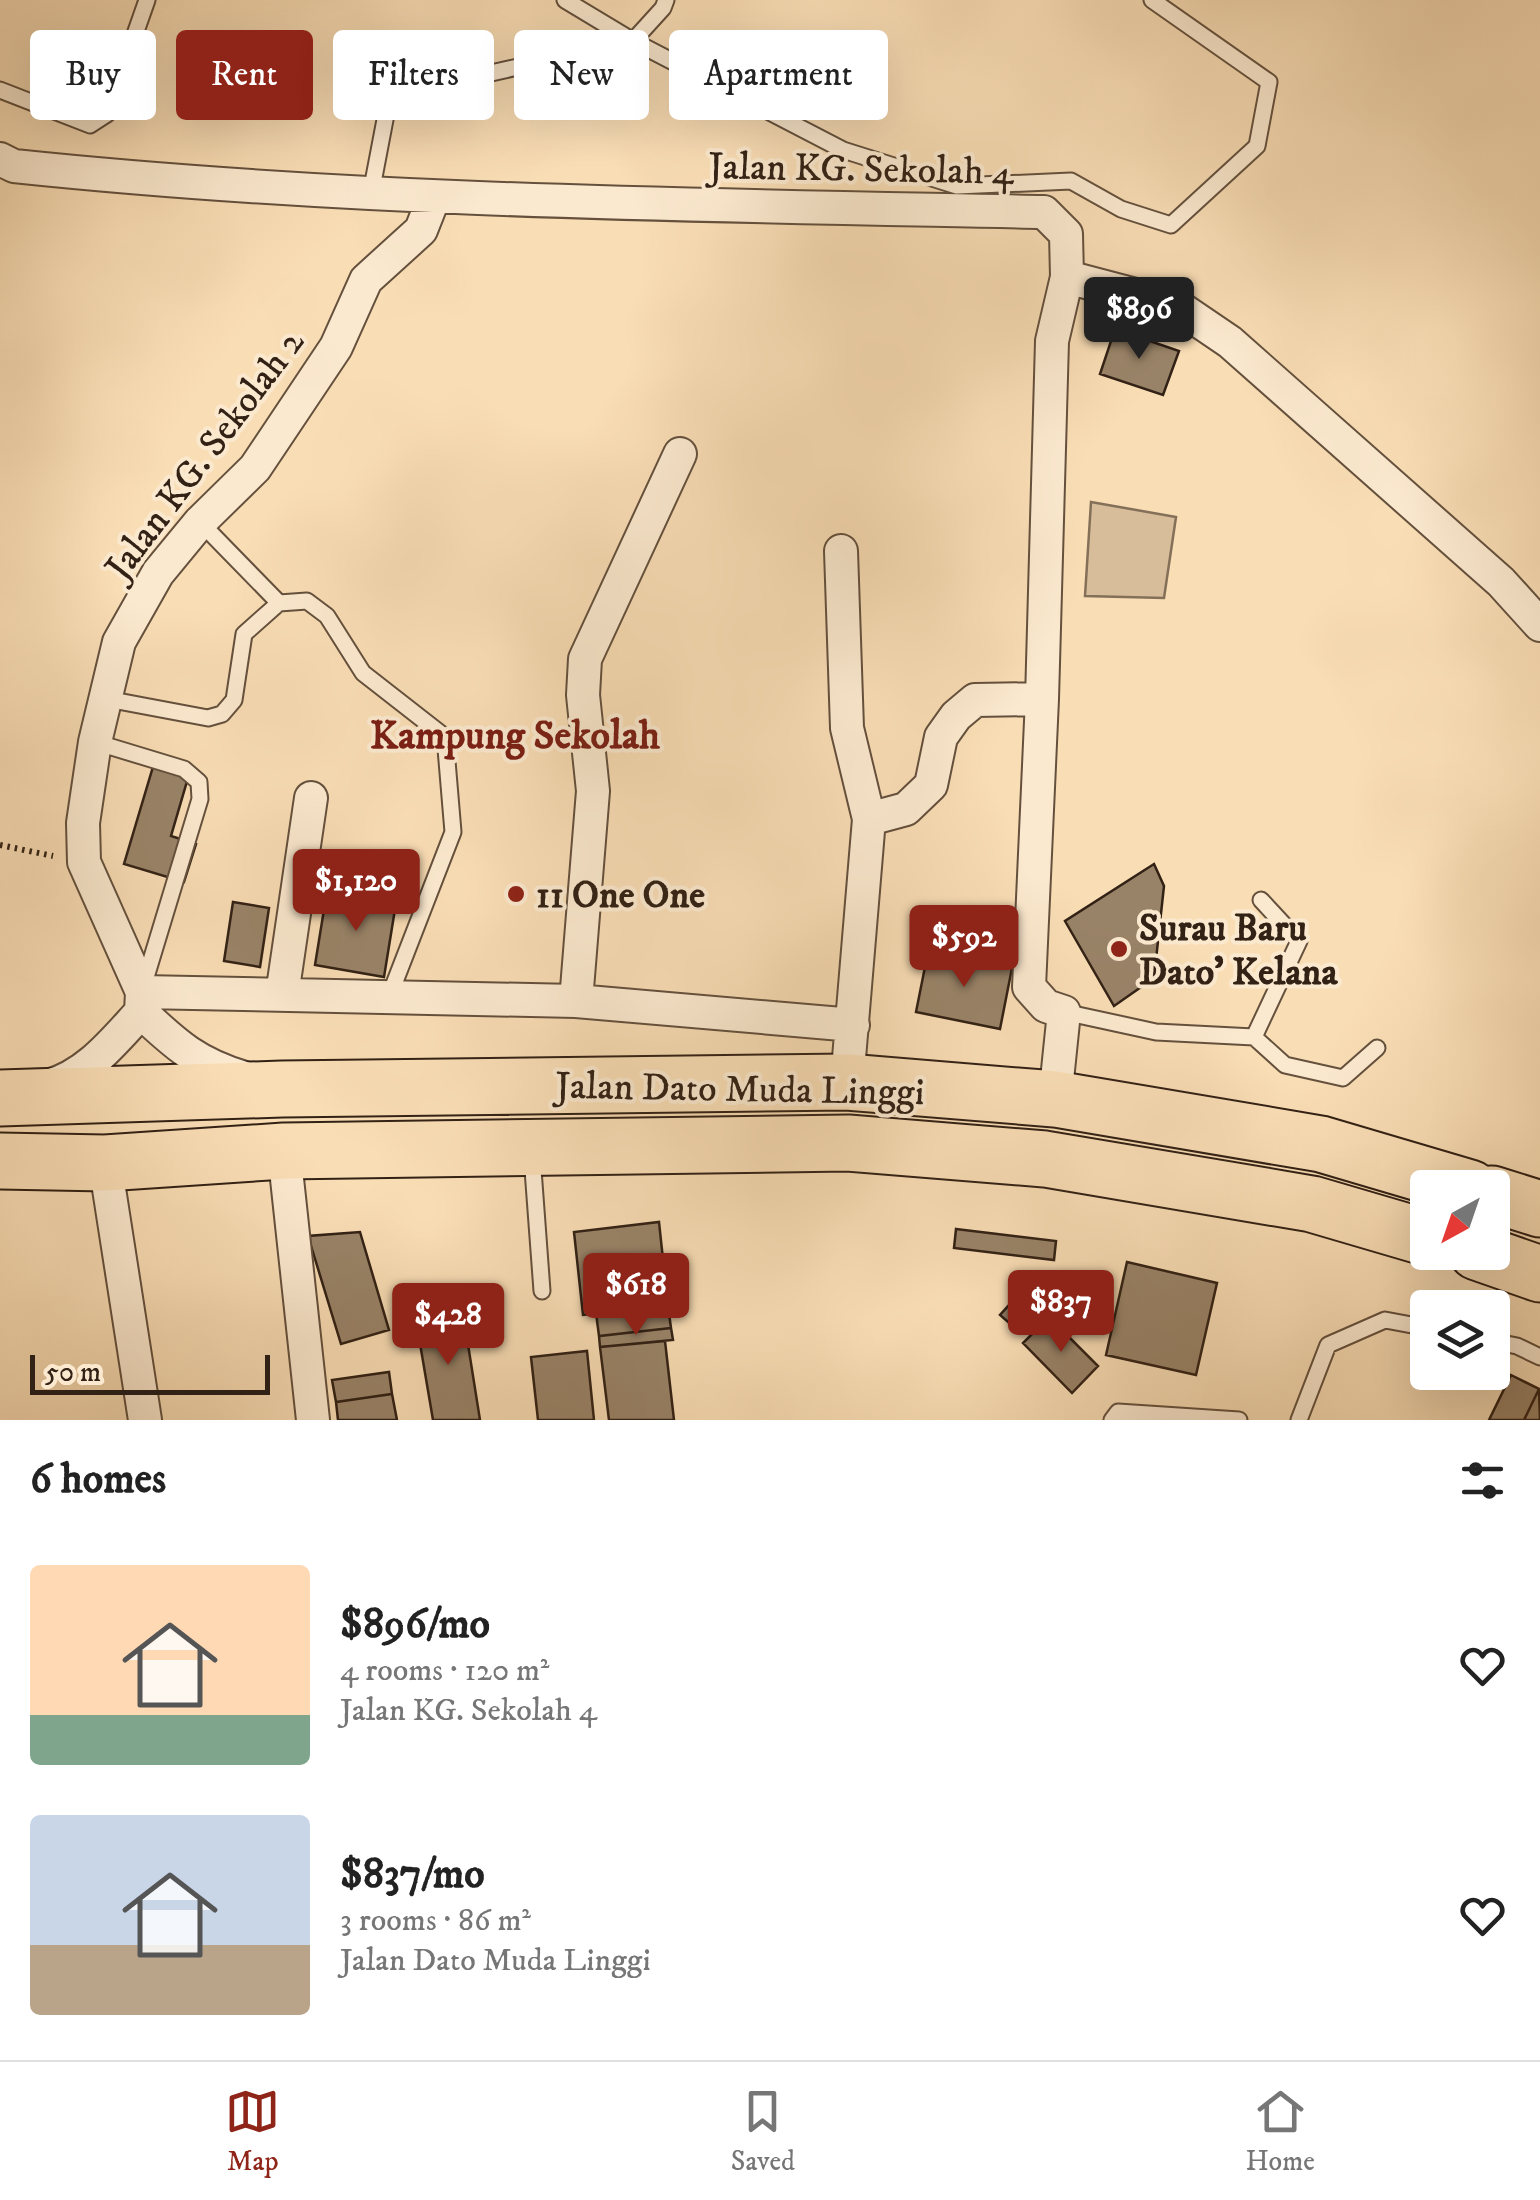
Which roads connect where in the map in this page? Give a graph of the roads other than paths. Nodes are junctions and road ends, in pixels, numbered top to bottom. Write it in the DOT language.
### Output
graph roads {
  1 [pos="147,0"];
  2 [pos="564,0"];
  3 [pos="1152,0"];
  4 [pos="659,3"];
  5 [pos="614,30"];
  6 [pos="641,30"];
  7 [pos="649,49"];
  8 [pos="514,68"];
  9 [pos="0,90"];
  10 [pos="0,159"];
  11 [pos="371,193"];
  12 [pos="434,198"];
  13 [pos="1067,277"];
  14 [pos="680,454"];
  15 [pos="200,522"];
  16 [pos="841,552"];
  17 [pos="278,603"];
  18 [pos="1540,625"];
  19 [pos="107,699"];
  20 [pos="1042,700"];
  21 [pos="95,742"];
  22 [pos="311,798"];
  23 [pos="869,819"];
  24 [pos="1261,900"];
  25 [pos="282,995"];
  26 [pos="389,997"];
  27 [pos="576,1001"];
  28 [pos="141,1002"];
  29 [pos="1064,1012"];
  30 [pos="853,1025"];
  31 [pos="1254,1037"];
  32 [pos="1376,1048"];
  33 [pos="847,1082"];
  34 [pos="282,1089"];
  35 [pos="3,1098"];
  36 [pos="1055,1098"];
  37 [pos="531,1148"];
  38 [pos="284,1151"];
  39 [pos="0,1160"];
  40 [pos="106,1163"];
  41 [pos="1410,1170"];
  42 [pos="1410,1233"];
  43 [pos="1510,1264"];
  44 [pos="1540,1274"];
  45 [pos="542,1291"];
  46 [pos="1410,1325"];
  47 [pos="1510,1345"];
  48 [pos="1540,1357"];
  49 [pos="145,1420"];
  50 [pos="313,1420"];
  51 [pos="1112,1420"];
  52 [pos="1239,1420"];
  53 [pos="1299,1420"];
  1 -- 9 [label="lane"];
  2 -- 5 [label="lane"];
  3 -- 7 [label="lane"];
  4 -- 6 [label="lane"];
  8 -- 11 [label="lane"];
  10 -- 11 [label="street, Jalan KG. Sekolah 4"];
  11 -- 12 [label="street, Jalan KG. Sekolah 4"];
  12 -- 13 [label="street, Jalan KG. Sekolah 4"];
  12 -- 15 [label="street, Jalan KG. Sekolah 2"];
  13 -- 18 [label="street"];
  13 -- 20 [label="street, Jalan KG. Sekolah 4"];
  14 -- 27 [label="street"];
  15 -- 17 [label="lane"];
  15 -- 19 [label="street, Jalan KG. Sekolah 2"];
  16 -- 23 [label="street"];
  17 -- 19 [label="lane"];
  17 -- 26 [label="lane"];
  19 -- 21 [label="street, Jalan KG. Sekolah 2"];
  20 -- 23 [label="street"];
  20 -- 29 [label="street, Jalan KG. Sekolah 4"];
  21 -- 28 [label="street, Jalan KG. Sekolah 2"];
  21 -- 28 [label="lane"];
  22 -- 25 [label="street"];
  23 -- 30 [label="street"];
  24 -- 31 [label="lane"];
  25 -- 26 [label="street"];
  25 -- 28 [label="street"];
  26 -- 27 [label="street"];
  27 -- 30 [label="street"];
  28 -- 34 [label="street, Jalan KG. Sekolah 2"];
  28 -- 35 [label="street"];
  29 -- 31 [label="lane"];
  29 -- 36 [label="street"];
  30 -- 33 [label="street"];
  31 -- 32 [label="lane"];
  33 -- 34 [label="highway, Jalan Dato Muda Linggi"];
  33 -- 36 [label="highway, Jalan Dato Muda Linggi"];
  34 -- 35 [label="highway, Jalan Dato Muda Linggi"];
  36 -- 41 [label="highway, Jalan Dato Muda Linggi"];
  37 -- 38 [label="highway, Jalan Dato Muda Linggi"];
  37 -- 42 [label="highway, Jalan Dato Muda Linggi"];
  37 -- 45 [label="lane"];
  38 -- 40 [label="highway, Jalan Dato Muda Linggi"];
  38 -- 50 [label="street"];
  39 -- 40 [label="highway, Jalan Dato Muda Linggi"];
  40 -- 49 [label="street"];
  43 -- 44 [label="highway"];
  46 -- 53 [label="lane"];
  47 -- 48 [label="lane"];
  51 -- 52 [label="lane"];
}
